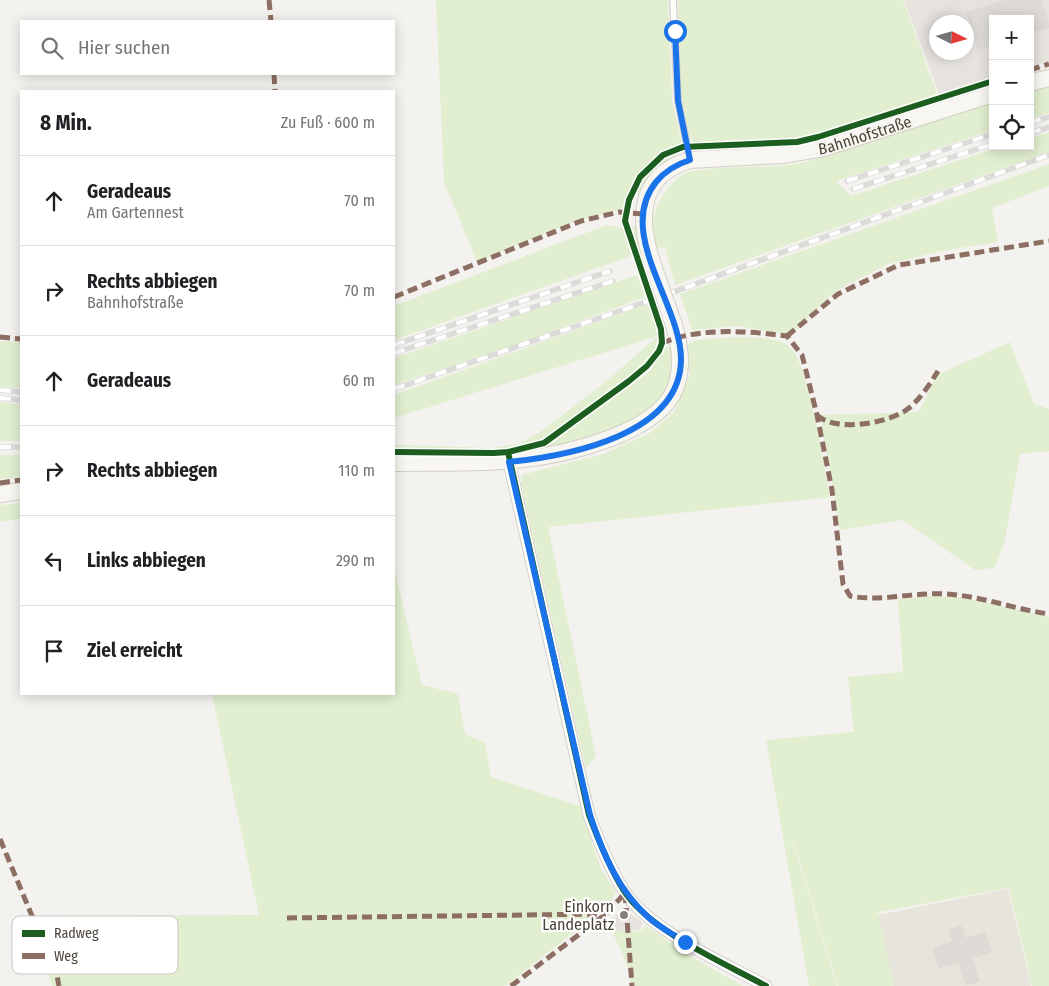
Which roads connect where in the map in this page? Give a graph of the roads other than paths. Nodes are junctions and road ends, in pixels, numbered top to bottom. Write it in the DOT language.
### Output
graph roads {
  1 [pos="673,0"];
  2 [pos="1049,78"];
  3 [pos="1034,82"];
  4 [pos="989,95"];
  5 [pos="690,160"];
  6 [pos="509,462"];
  7 [pos="395,463"];
  8 [pos="20,491"];
  9 [pos="0,494"];
  10 [pos="766,986"];
  1 -- 5 [label="lane"];
  2 -- 3 [label="main road"];
  4 -- 5 [label="main road, Bahnhofstraße"];
  5 -- 6 [label="main road, Bahnhofstraße, bridge"];
  6 -- 7 [label="main road, Bahnhofstraße"];
  6 -- 10 [label="street"];
  8 -- 9 [label="main road"];
}
